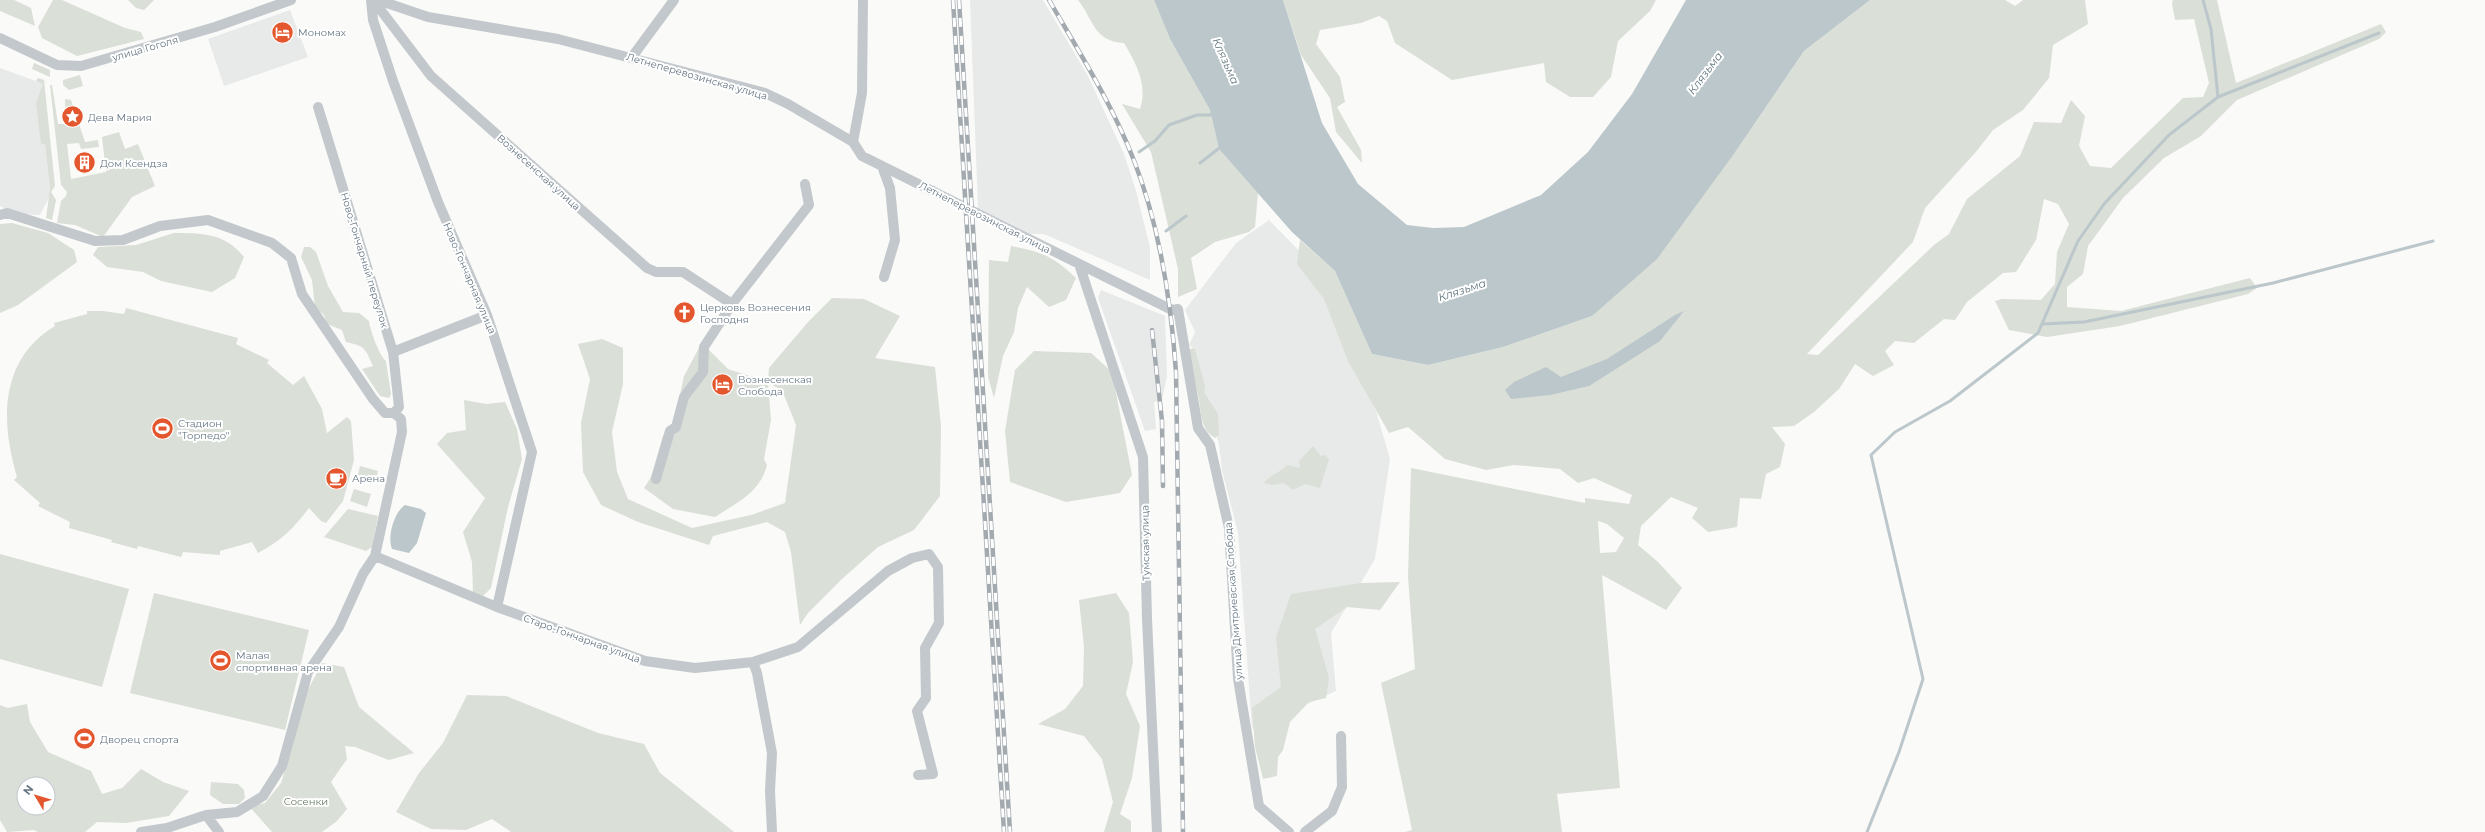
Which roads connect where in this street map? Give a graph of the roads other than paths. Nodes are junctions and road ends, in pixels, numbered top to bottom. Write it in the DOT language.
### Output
graph roads {
  1 [pos="291,0"];
  2 [pos="372,0"];
  3 [pos="378,0"];
  4 [pos="674,0"];
  5 [pos="863,0"];
  6 [pos="0,38"];
  7 [pos="632,57"];
  8 [pos="318,107"];
  9 [pos="852,142"];
  10 [pos="882,166"];
  11 [pos="805,184"];
  12 [pos="0,215"];
  13 [pos="1079,264"];
  14 [pos="884,277"];
  15 [pos="732,304"];
  16 [pos="1180,314"];
  17 [pos="487,315"];
  18 [pos="393,352"];
  19 [pos="394,413"];
  20 [pos="656,479"];
  21 [pos="375,556"];
  22 [pos="497,607"];
  23 [pos="753,662"];
  24 [pos="1341,736"];
  25 [pos="918,775"];
  26 [pos="206,815"];
  27 [pos="141,832"];
  28 [pos="219,832"];
  29 [pos="772,832"];
  30 [pos="1157,832"];
  31 [pos="1289,832"];
  32 [pos="1305,832"];
  1 -- 6 [label="street, улица Гоголя"];
  2 -- 15 [label="street, Вознесенская улица"];
  2 -- 17 [label="street, Ново-Гончарная улица"];
  3 -- 7 [label="street, Летнеперевозинская улица"];
  4 -- 7 [label="street"];
  5 -- 9 [label="street"];
  7 -- 9 [label="street, Летнеперевозинская улица"];
  8 -- 18 [label="street, Ново-Гончарный переулок"];
  9 -- 10 [label="street, Летнеперевозинская улица"];
  10 -- 13 [label="street, Летнеперевозинская улица"];
  10 -- 14 [label="street"];
  11 -- 15 [label="street"];
  12 -- 19 [label="street"];
  13 -- 16 [label="street, Летнеперевозинская улица"];
  13 -- 30 [label="street, Тумская улица"];
  15 -- 20 [label="street"];
  16 -- 31 [label="street, улица Дмитриевская Слобода"];
  17 -- 18 [label="street"];
  17 -- 22 [label="street, Ново-Гончарная улица"];
  18 -- 19 [label="street, Ново-Гончарный переулок"];
  19 -- 21 [label="street"];
  21 -- 22 [label="street, Старо-Гончарная улица"];
  21 -- 26 [label="street"];
  22 -- 23 [label="street, Старо-Гончарная улица"];
  23 -- 25 [label="street, Старо-Гончарная улица"];
  23 -- 29 [label="street"];
  24 -- 32 [label="street"];
  26 -- 27 [label="street"];
  26 -- 28 [label="street"];
}
